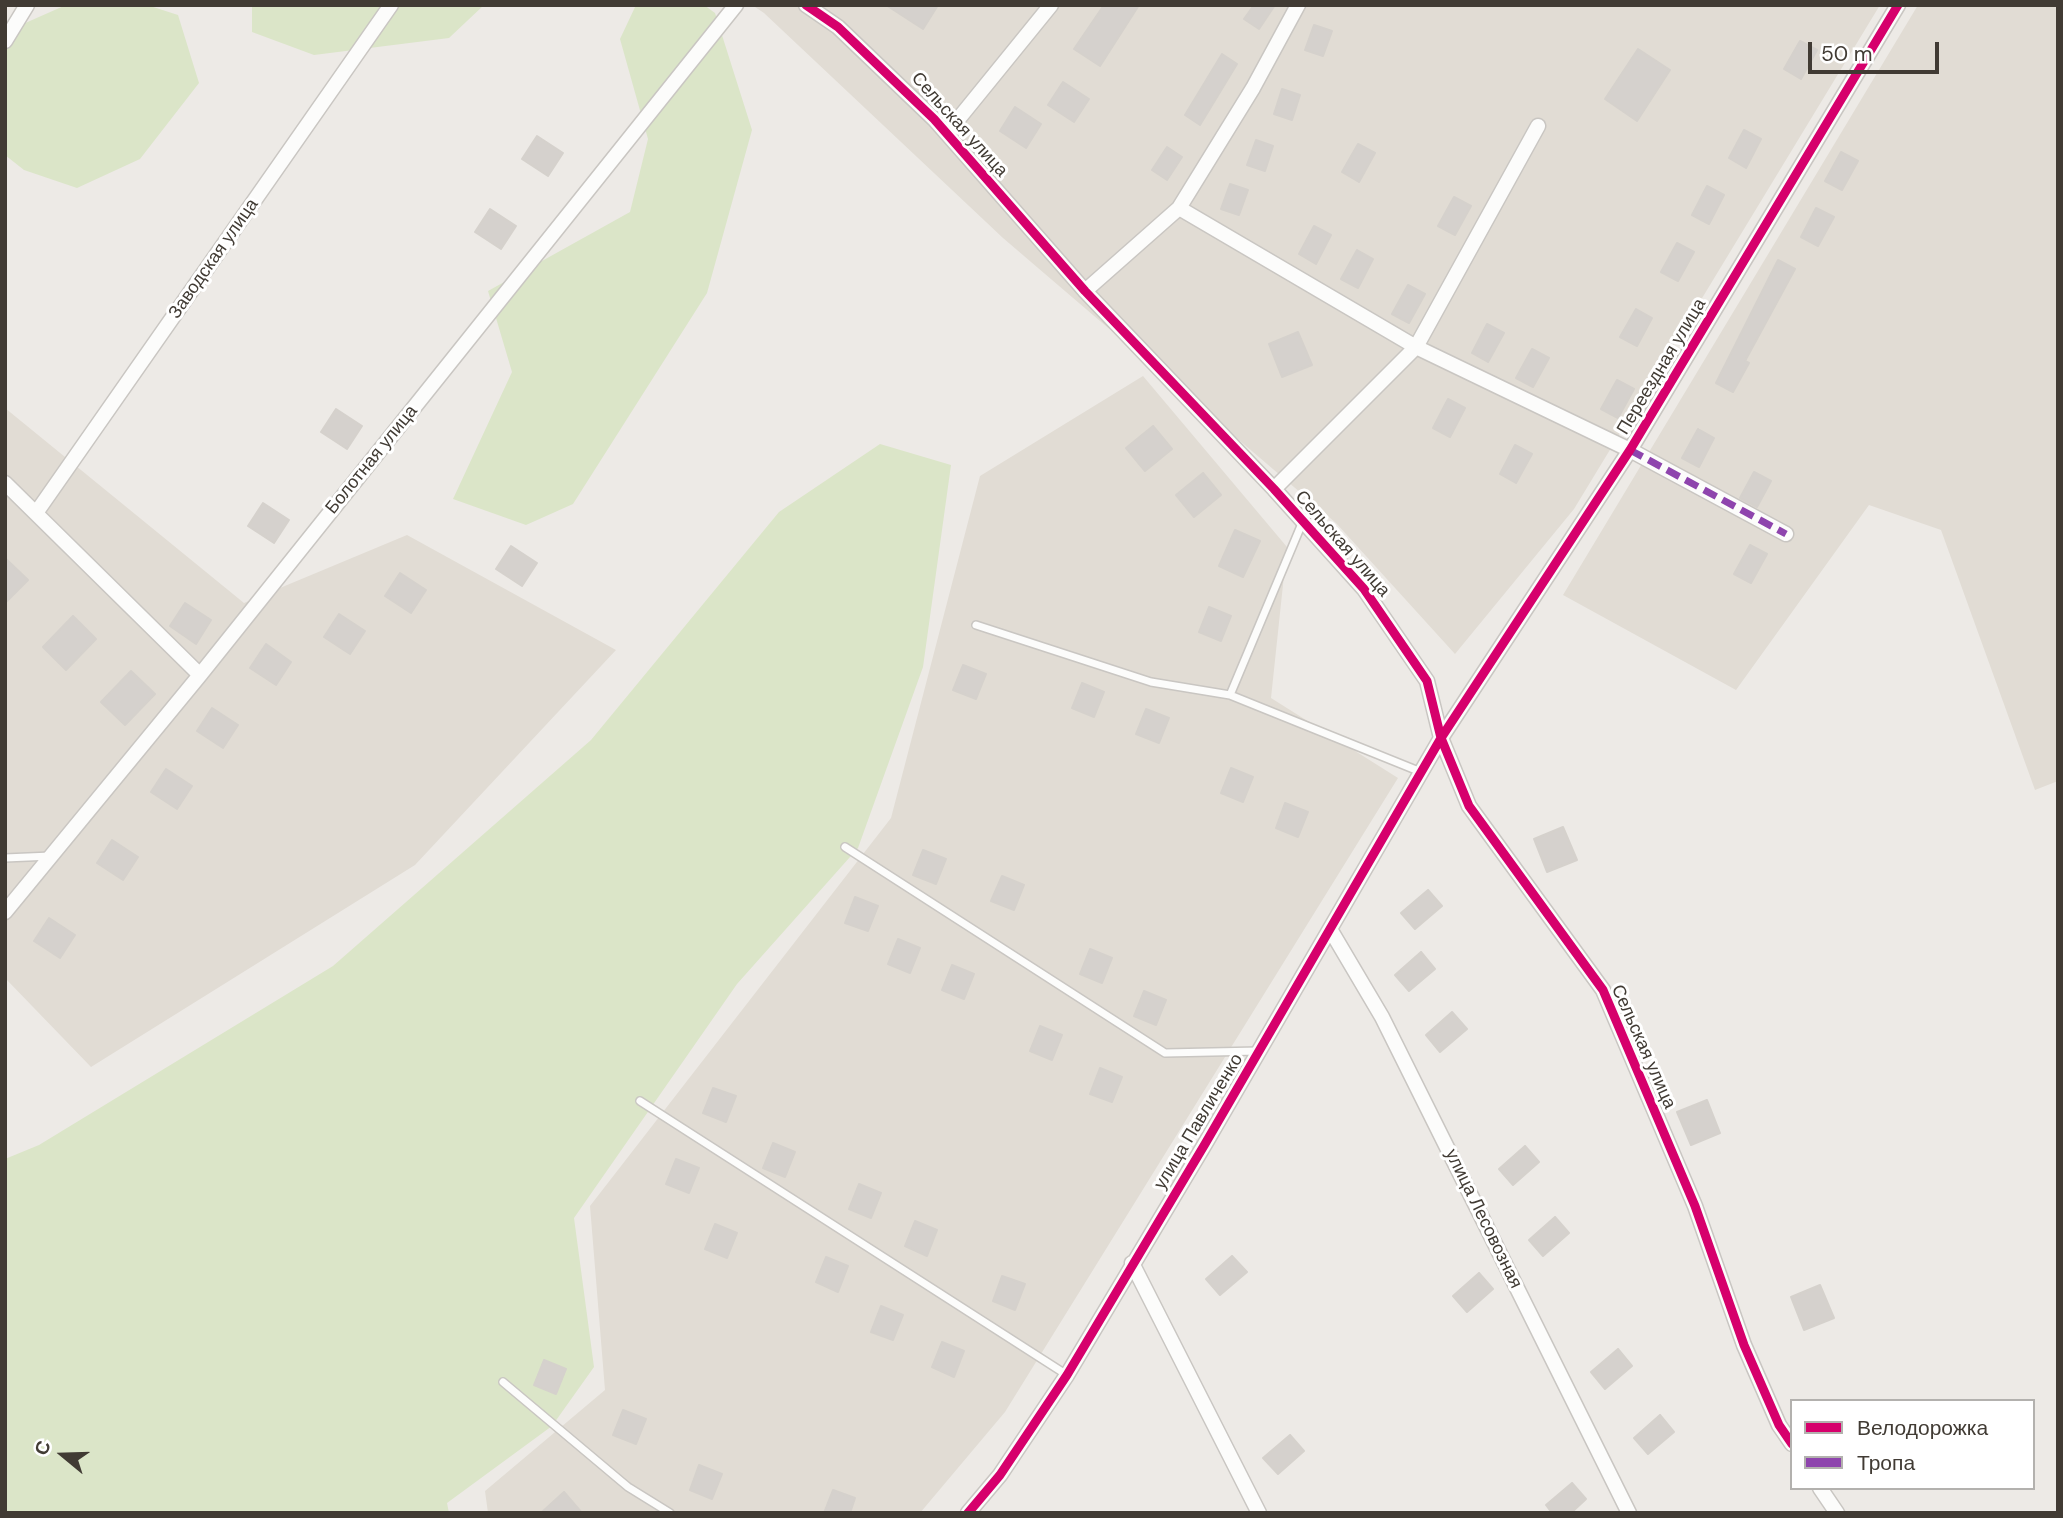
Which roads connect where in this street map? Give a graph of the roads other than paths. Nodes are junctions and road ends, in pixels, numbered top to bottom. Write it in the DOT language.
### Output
graph roads {
  1 [pos="27,5"];
  2 [pos="391,5"];
  3 [pos="736,5"];
  4 [pos="806,5"];
  5 [pos="1051,5"];
  6 [pos="1298,5"];
  7 [pos="1898,5"];
  8 [pos="5,41"];
  9 [pos="1538,126"];
  10 [pos="947,133"];
  11 [pos="1179,208"];
  12 [pos="1085,291"];
  13 [pos="1416,347"];
  14 [pos="1630,450"];
  15 [pos="5,483"];
  16 [pos="1274,489"];
  17 [pos="36,513"];
  18 [pos="1303,521"];
  19 [pos="1786,534"];
  20 [pos="976,625"];
  21 [pos="200,675"];
  22 [pos="1230,695"];
  23 [pos="1441,738"];
  24 [pos="1422,772"];
  25 [pos="845,848"];
  26 [pos="51,856"];
  27 [pos="5,858"];
  28 [pos="5,912"];
  29 [pos="1330,929"];
  30 [pos="1260,1051"];
  31 [pos="640,1101"];
  32 [pos="1132,1263"];
  33 [pos="1067,1375"];
  34 [pos="503,1382"];
  35 [pos="1790,1441"];
  36 [pos="1821,1490"];
  37 [pos="670,1513"];
  38 [pos="968,1513"];
  39 [pos="1259,1513"];
  40 [pos="1629,1513"];
  41 [pos="1838,1513"];
  1 -- 8 [label="street"];
  2 -- 17 [label="street, Заводская улица"];
  3 -- 21 [label="street, Болотная улица"];
  4 -- 10 [label="street, Сельская улица"];
  5 -- 10 [label="street"];
  6 -- 11 [label="street"];
  7 -- 14 [label="street, Переездная улица"];
  9 -- 13 [label="street"];
  10 -- 12 [label="street, Сельская улица"];
  11 -- 12 [label="street"];
  11 -- 13 [label="street"];
  12 -- 16 [label="street, Сельская улица"];
  13 -- 14 [label="street"];
  13 -- 16 [label="street"];
  14 -- 19 [label="street"];
  14 -- 23 [label="street, Переездная улица"];
  15 -- 17 [label="street"];
  16 -- 18 [label="street, Сельская улица"];
  17 -- 21 [label="street"];
  18 -- 22 [label="lane"];
  18 -- 23 [label="street, Сельская улица"];
  20 -- 22 [label="lane"];
  21 -- 26 [label="street, Болотная улица"];
  22 -- 24 [label="lane"];
  23 -- 24 [label="street, улица Павличенко"];
  23 -- 35 [label="street, Сельская улица"];
  24 -- 29 [label="street, улица Павличенко"];
  25 -- 30 [label="lane"];
  26 -- 27 [label="lane"];
  26 -- 28 [label="street, Болотная улица"];
  29 -- 30 [label="street, улица Павличенко"];
  29 -- 40 [label="street, улица Лесовозная"];
  30 -- 32 [label="street, улица Павличенко"];
  31 -- 33 [label="lane"];
  32 -- 33 [label="street, улица Павличенко"];
  32 -- 39 [label="street"];
  33 -- 38 [label="street, улица Павличенко"];
  34 -- 37 [label="lane"];
  36 -- 41 [label="street"];
}
